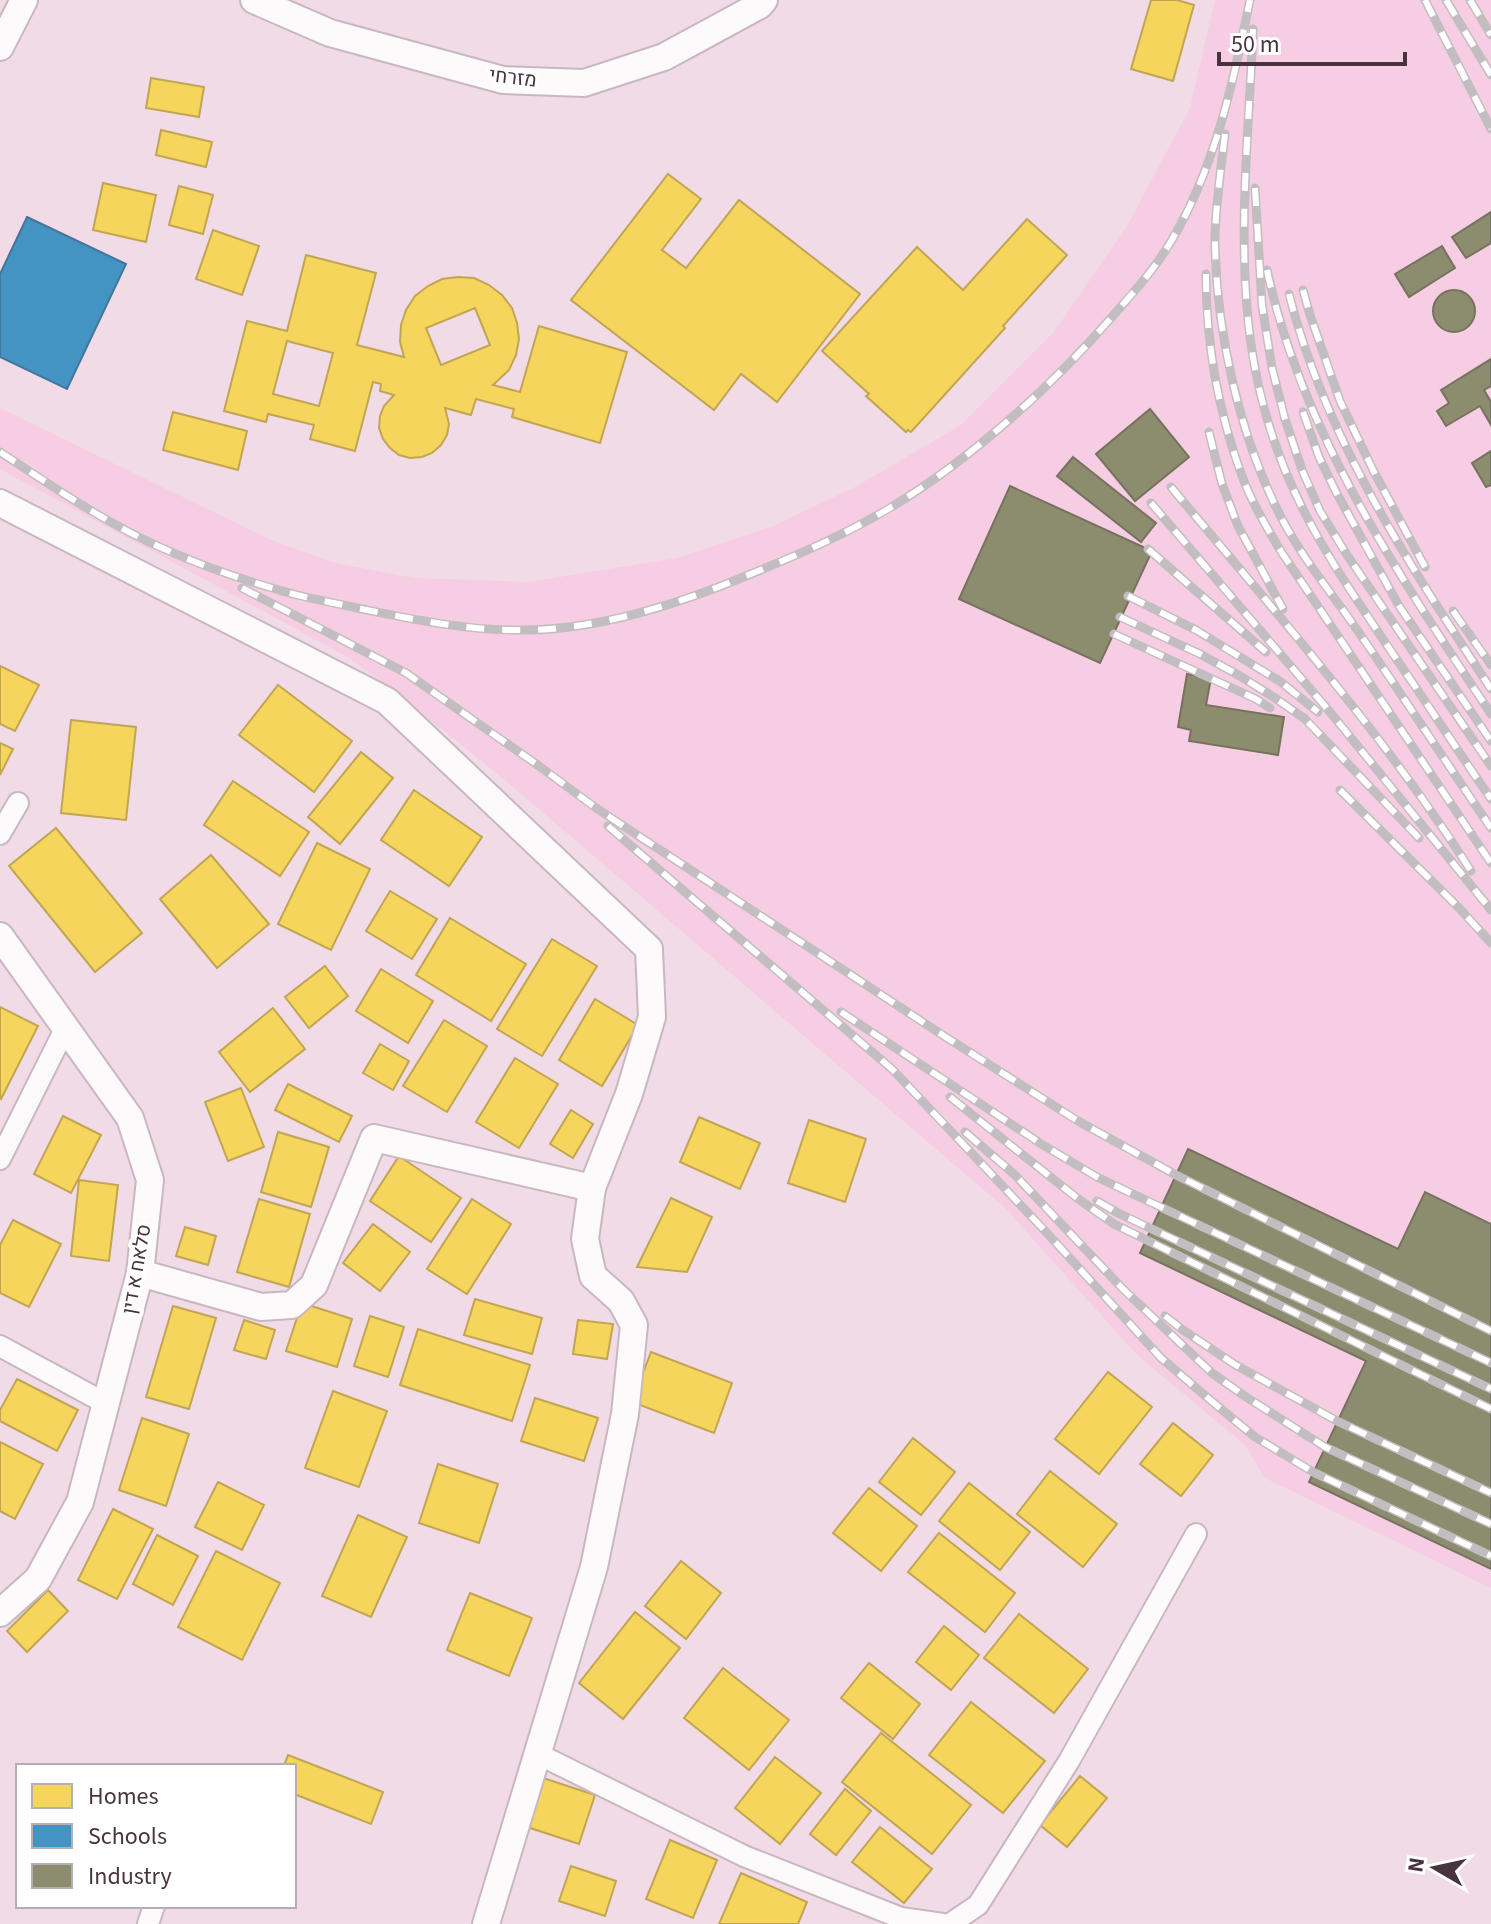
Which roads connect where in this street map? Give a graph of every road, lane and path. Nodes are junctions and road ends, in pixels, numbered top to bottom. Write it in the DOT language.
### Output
graph roads {
  1 [pos="24,0"];
  2 [pos="254,0"];
  3 [pos="764,0"];
  4 [pos="1,44"];
  5 [pos="0,503"];
  6 [pos="18,803"];
  7 [pos="0,834"];
  8 [pos="0,936"];
  9 [pos="66,1027"];
  10 [pos="0,1159"];
  11 [pos="592,1188"];
  12 [pos="140,1273"];
  13 [pos="0,1346"];
  14 [pos="105,1403"];
  15 [pos="1196,1534"];
  16 [pos="0,1613"];
  17 [pos="538,1754"];
  18 [pos="486,1924"];
  19 [pos="943,1924"];
  20 [pos="950,1924"];
  1 -- 4 [label="street"];
  2 -- 3 [label="street, מזרחי"];
  5 -- 11 [label="street"];
  6 -- 7 [label="street"];
  8 -- 9 [label="street, סלאח א דין"];
  9 -- 10 [label="street"];
  9 -- 12 [label="street, סלאח א דין"];
  11 -- 12 [label="street"];
  11 -- 17 [label="street"];
  12 -- 14 [label="street, סלאח א דין"];
  13 -- 14 [label="street"];
  14 -- 16 [label="street, סלאח א דין"];
  15 -- 20 [label="street"];
  17 -- 18 [label="street"];
  17 -- 19 [label="street"];
}
